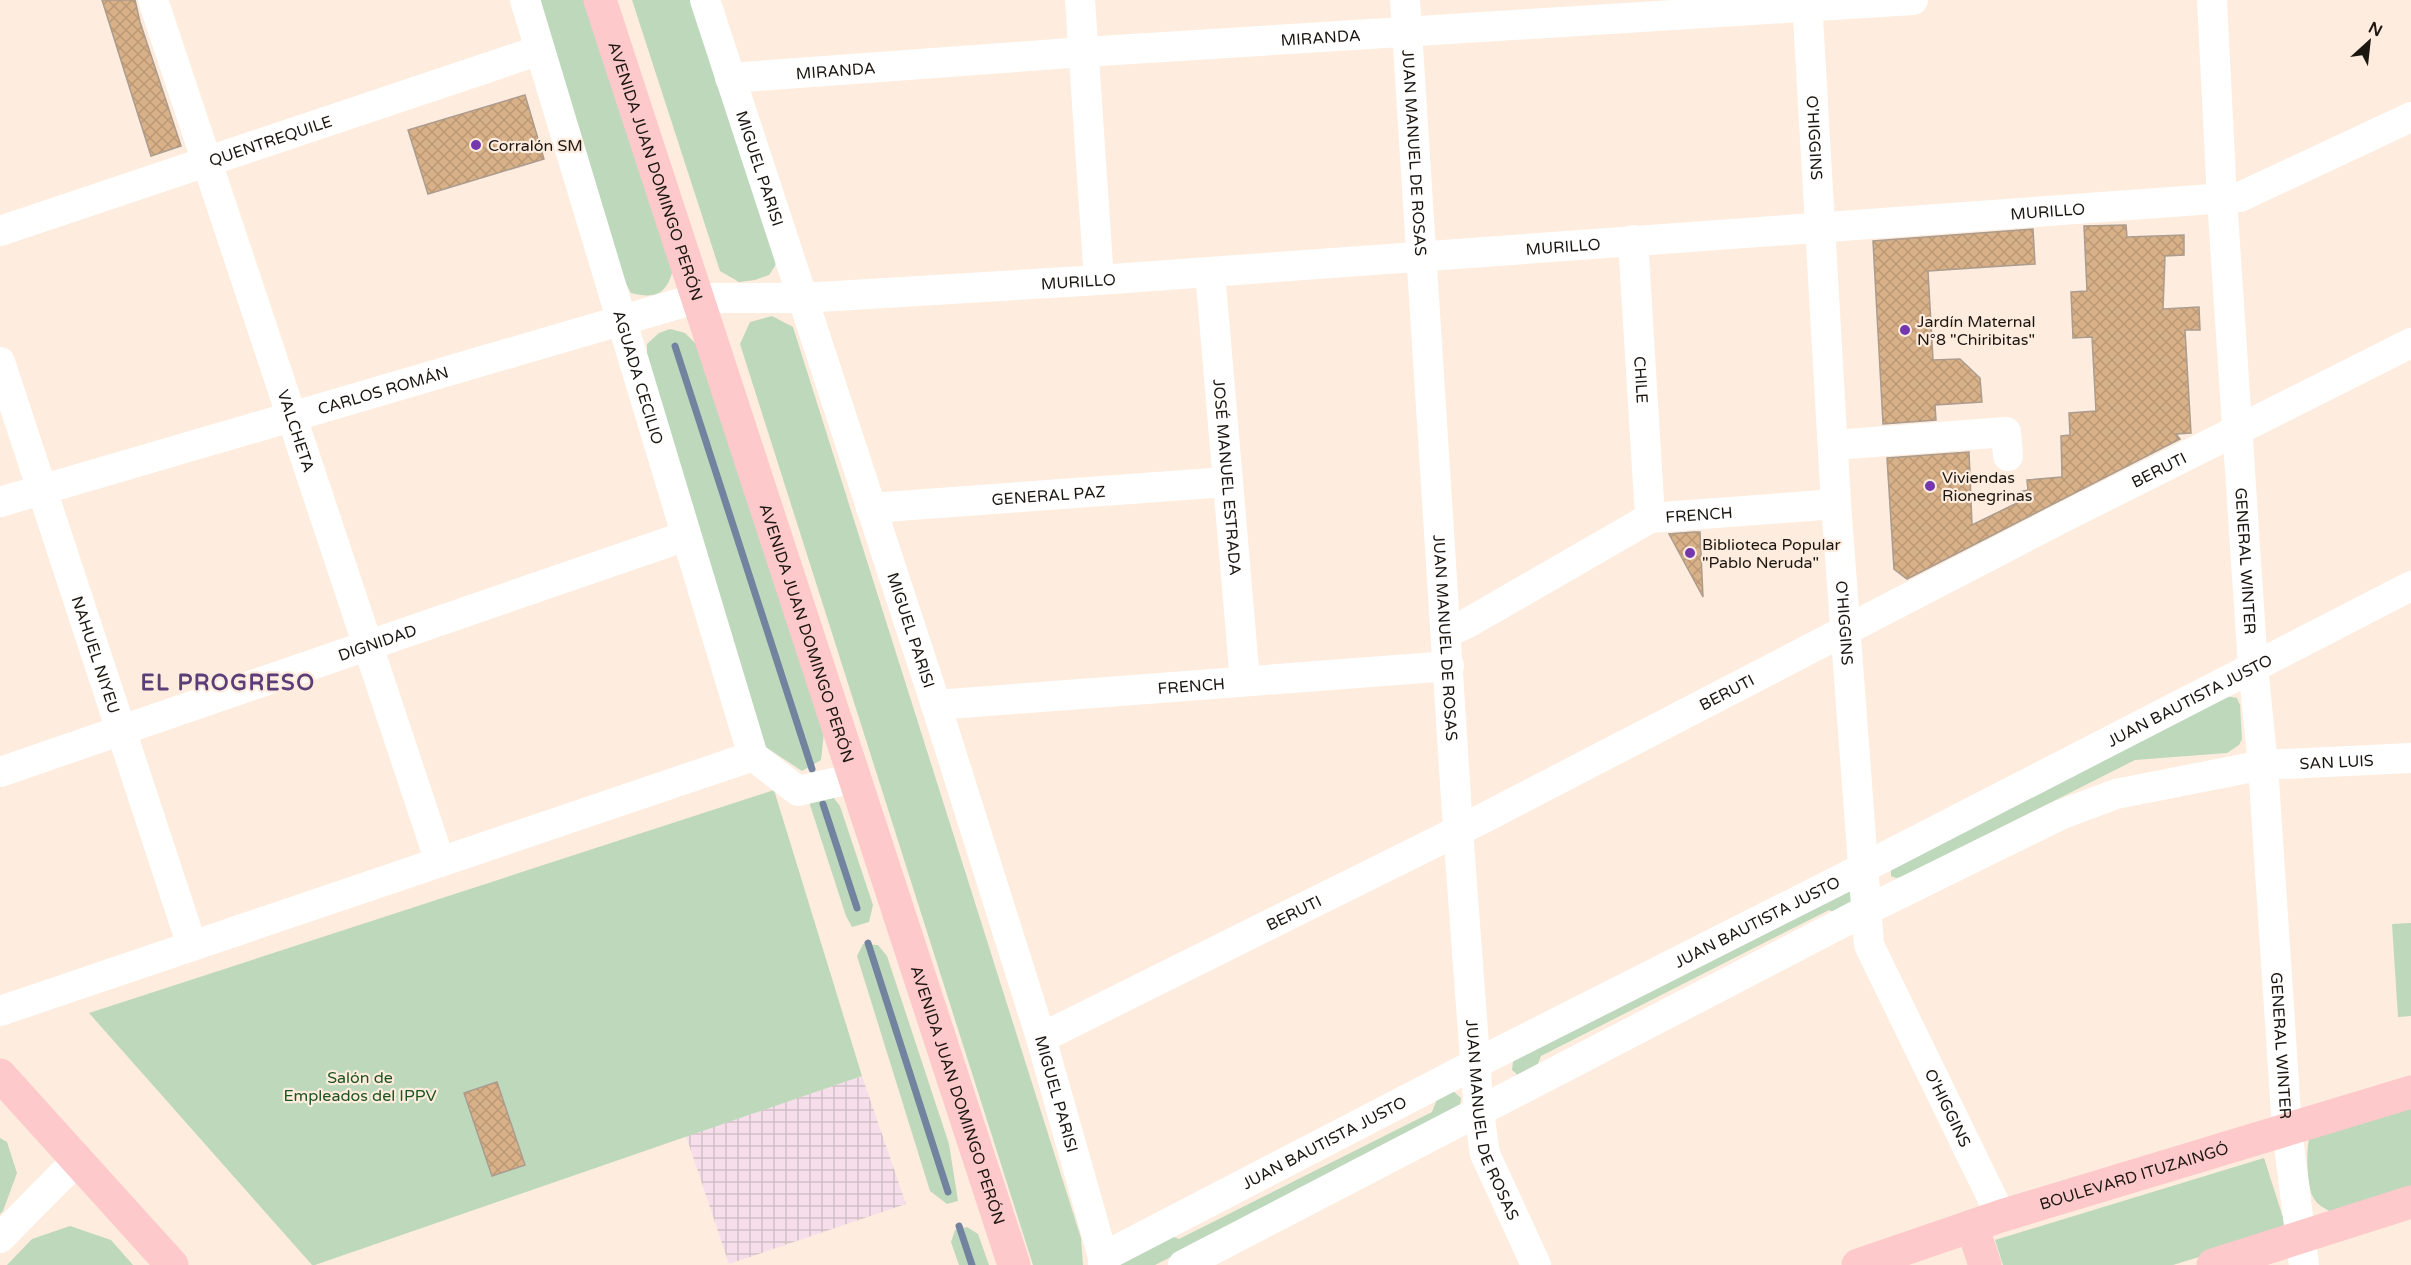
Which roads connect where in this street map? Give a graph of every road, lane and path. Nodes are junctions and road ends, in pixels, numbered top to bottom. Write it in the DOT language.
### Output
graph roads {
  1 [pos="153,0"];
  2 [pos="525,0"];
  3 [pos="600,0"];
  4 [pos="705,0"];
  5 [pos="1080,0"];
  6 [pos="1405,0"];
  7 [pos="1913,0"];
  8 [pos="2212,0"];
  9 [pos="1807,3"];
  10 [pos="1407,32"];
  11 [pos="540,50"];
  12 [pos="1084,52"];
  13 [pos="730,78"];
  14 [pos="2411,117"];
  15 [pos="207,161"];
  16 [pos="2222,199"];
  17 [pos="1819,227"];
  18 [pos="0,231"];
  19 [pos="1633,240"];
  20 [pos="1422,256"];
  21 [pos="1210,272"];
  22 [pos="1099,280"];
  23 [pos="698,298"];
  24 [pos="802,298"];
  25 [pos="622,321"];
  26 [pos="2411,344"];
  27 [pos="0,362"];
  28 [pos="292,417"];
  29 [pos="2237,429"];
  30 [pos="1834,445"];
  31 [pos="2007,456"];
  32 [pos="1226,482"];
  33 [pos="42,490"];
  34 [pos="0,502"];
  35 [pos="1836,504"];
  36 [pos="871,508"];
  37 [pos="1650,518"];
  38 [pos="686,536"];
  39 [pos="2411,586"];
  40 [pos="1847,631"];
  41 [pos="1447,632"];
  42 [pos="368,645"];
  43 [pos="1449,666"];
  44 [pos="2253,667"];
  45 [pos="1245,681"];
  46 [pos="936,705"];
  47 [pos="121,730"];
  48 [pos="753,756"];
  49 [pos="2411,758"];
  50 [pos="2263,765"];
  51 [pos="0,772"];
  52 [pos="854,778"];
  53 [pos="1458,830"];
  54 [pos="440,862"];
  55 [pos="1863,868"];
  56 [pos="1865,911"];
  57 [pos="192,946"];
  58 [pos="0,1011"];
  59 [pos="1041,1038"];
  60 [pos="1475,1064"];
  61 [pos="2,1080"];
  62 [pos="2411,1092"];
  63 [pos="1479,1113"];
  64 [pos="2287,1129"];
  65 [pos="77,1160"];
  66 [pos="2411,1202"];
  67 [pos="1986,1221"];
  68 [pos="0,1238"];
  69 [pos="2302,1251"];
  70 [pos="1103,1261"];
  71 [pos="172,1265"];
  72 [pos="1014,1265"];
  73 [pos="1183,1265"];
  74 [pos="1536,1265"];
  75 [pos="1858,1265"];
  76 [pos="1985,1265"];
  77 [pos="2213,1265"];
  1 -- 15 [label="street, VALCHETA"];
  2 -- 11 [label="street, AGUADA CECILIO"];
  3 -- 23 [label="main road, AVENIDA JUAN DOMINGO PERÓN"];
  4 -- 13 [label="street, MIGUEL PARISI"];
  5 -- 12 [label="street"];
  6 -- 10 [label="street, JUAN MANUEL DE ROSAS"];
  7 -- 9 [label="street, MIRANDA"];
  8 -- 16 [label="street, GENERAL WINTER"];
  9 -- 10 [label="street, MIRANDA"];
  9 -- 17 [label="street, O'HIGGINS"];
  10 -- 12 [label="street, MIRANDA"];
  10 -- 20 [label="street, JUAN MANUEL DE ROSAS"];
  11 -- 15 [label="street, QUENTREQUILE"];
  11 -- 25 [label="street, AGUADA CECILIO"];
  12 -- 13 [label="street, MIRANDA"];
  12 -- 22 [label="street"];
  13 -- 24 [label="street, MIGUEL PARISI"];
  14 -- 16 [label="street, MURILLO"];
  15 -- 18 [label="street, QUENTREQUILE"];
  15 -- 28 [label="street, VALCHETA"];
  16 -- 17 [label="street, MURILLO"];
  16 -- 29 [label="street, GENERAL WINTER"];
  17 -- 19 [label="street, MURILLO"];
  17 -- 30 [label="street, O'HIGGINS"];
  19 -- 20 [label="street, MURILLO"];
  19 -- 37 [label="street, CHILE"];
  20 -- 21 [label="street, MURILLO"];
  20 -- 41 [label="street, JUAN MANUEL DE ROSAS"];
  21 -- 22 [label="street, MURILLO"];
  21 -- 32 [label="street, JOSÉ MANUEL ESTRADA"];
  22 -- 24 [label="street, MURILLO"];
  23 -- 24 [label="street, MURILLO"];
  23 -- 25 [label="street, CARLOS ROMÁN"];
  23 -- 52 [label="main road, AVENIDA JUAN DOMINGO PERÓN"];
  24 -- 36 [label="street, MIGUEL PARISI"];
  25 -- 28 [label="street, CARLOS ROMÁN"];
  25 -- 38 [label="street, AGUADA CECILIO"];
  26 -- 29 [label="street, BERUTI"];
  27 -- 33 [label="street, NAHUEL NIYEU"];
  28 -- 33 [label="street, CARLOS ROMÁN"];
  28 -- 42 [label="street, VALCHETA"];
  29 -- 40 [label="street, BERUTI"];
  29 -- 44 [label="street, GENERAL WINTER"];
  30 -- 31 [label="street"];
  30 -- 35 [label="street, O'HIGGINS"];
  32 -- 36 [label="street, GENERAL PAZ"];
  32 -- 45 [label="street, JOSÉ MANUEL ESTRADA"];
  33 -- 34 [label="street, CARLOS ROMÁN"];
  33 -- 47 [label="street, NAHUEL NIYEU"];
  35 -- 37 [label="street, FRENCH"];
  35 -- 40 [label="street, O'HIGGINS"];
  36 -- 46 [label="street, MIGUEL PARISI"];
  37 -- 41 [label="street, FRENCH"];
  38 -- 42 [label="street, DIGNIDAD"];
  38 -- 48 [label="street, AGUADA CECILIO"];
  39 -- 44 [label="street, JUAN BAUTISTA JUSTO"];
  40 -- 53 [label="street, BERUTI"];
  40 -- 55 [label="street, O'HIGGINS"];
  41 -- 43 [label="street, JUAN MANUEL DE ROSAS"];
  42 -- 47 [label="street, DIGNIDAD"];
  42 -- 54 [label="street, VALCHETA"];
  43 -- 45 [label="street, FRENCH"];
  43 -- 53 [label="street, JUAN MANUEL DE ROSAS"];
  44 -- 50 [label="street, GENERAL WINTER"];
  44 -- 55 [label="street, JUAN BAUTISTA JUSTO"];
  45 -- 46 [label="street, FRENCH"];
  46 -- 59 [label="street, MIGUEL PARISI"];
  47 -- 51 [label="street, DIGNIDAD"];
  47 -- 57 [label="street, NAHUEL NIYEU"];
  48 -- 52 [label="street"];
  48 -- 54 [label="street"];
  49 -- 50 [label="street, SAN LUIS"];
  50 -- 56 [label="street"];
  50 -- 64 [label="street, GENERAL WINTER"];
  52 -- 72 [label="main road, AVENIDA JUAN DOMINGO PERÓN"];
  53 -- 59 [label="street, BERUTI"];
  53 -- 60 [label="street, JUAN MANUEL DE ROSAS"];
  54 -- 57 [label="street"];
  55 -- 56 [label="street, O'HIGGINS"];
  55 -- 60 [label="street, JUAN BAUTISTA JUSTO"];
  56 -- 63 [label="street"];
  56 -- 67 [label="street, O'HIGGINS"];
  57 -- 58 [label="street"];
  59 -- 70 [label="street, MIGUEL PARISI"];
  60 -- 63 [label="street, JUAN MANUEL DE ROSAS"];
  60 -- 70 [label="street, JUAN BAUTISTA JUSTO"];
  61 -- 65 [label="main road"];
  62 -- 64 [label="main road, BOULEVARD ITUZAINGÓ"];
  63 -- 73 [label="street"];
  63 -- 74 [label="street, JUAN MANUEL DE ROSAS"];
  64 -- 67 [label="main road, BOULEVARD ITUZAINGÓ"];
  64 -- 69 [label="street, GENERAL WINTER"];
  65 -- 68 [label="street"];
  65 -- 71 [label="main road"];
  66 -- 69 [label="main road"];
  67 -- 75 [label="main road, BOULEVARD ITUZAINGÓ"];
  67 -- 76 [label="main road"];
  69 -- 77 [label="main road"];
}
